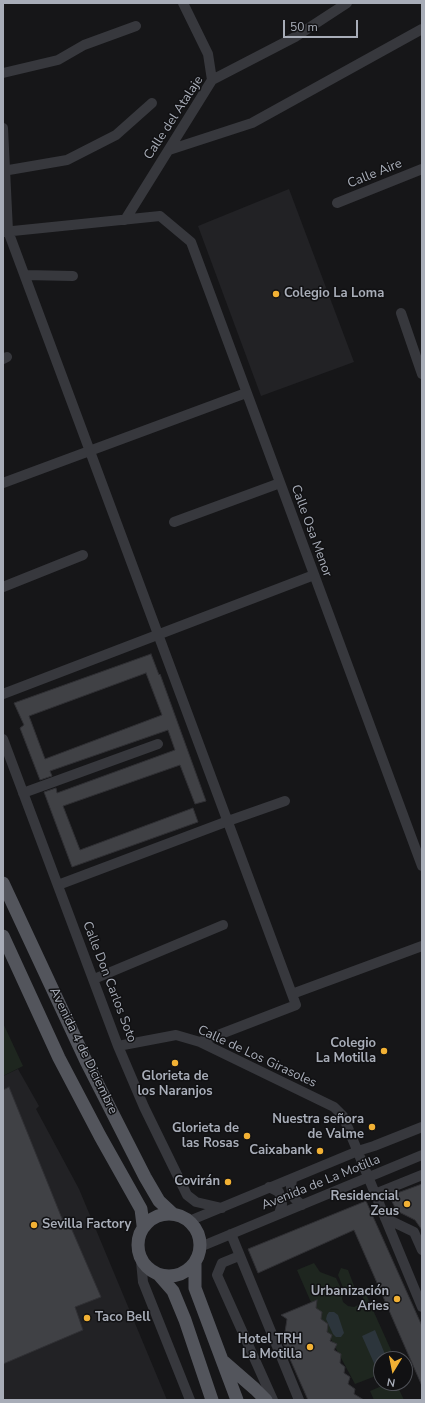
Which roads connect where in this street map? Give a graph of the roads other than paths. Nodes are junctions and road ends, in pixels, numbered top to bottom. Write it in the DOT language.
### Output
graph roads {
  1 [pos="183,3"];
  2 [pos="346,3"];
  3 [pos="136,26"];
  4 [pos="422,29"];
  5 [pos="3,73"];
  6 [pos="212,80"];
  7 [pos="152,103"];
  8 [pos="3,128"];
  9 [pos="169,150"];
  10 [pos="422,168"];
  11 [pos="4,171"];
  12 [pos="337,203"];
  13 [pos="125,220"];
  14 [pos="6,231"];
  15 [pos="25,275"];
  16 [pos="73,276"];
  17 [pos="401,313"];
  18 [pos="422,374"];
  19 [pos="246,393"];
  20 [pos="90,450"];
  21 [pos="3,483"];
  22 [pos="280,483"];
  23 [pos="174,522"];
  24 [pos="83,555"];
  25 [pos="314,575"];
  26 [pos="3,587"];
  27 [pos="159,635"];
  28 [pos="3,694"];
  29 [pos="3,739"];
  30 [pos="158,744"];
  31 [pos="23,793"];
  32 [pos="285,801"];
  33 [pos="228,821"];
  34 [pos="422,866"];
  35 [pos="3,883"];
  36 [pos="58,885"];
  37 [pos="223,925"];
  38 [pos="3,936"];
  39 [pos="422,946"];
  40 [pos="94,979"];
  41 [pos="292,994"];
  42 [pos="200,1042"];
  43 [pos="118,1046"];
  44 [pos="422,1126"];
  45 [pos="358,1151"];
  46 [pos="422,1155"];
  47 [pos="422,1175"];
  48 [pos="368,1178"];
  49 [pos="292,1179"];
  50 [pos="269,1187"];
  51 [pos="375,1194"];
  52 [pos="302,1205"];
  53 [pos="222,1208"];
  54 [pos="173,1214"];
  55 [pos="279,1214"];
  56 [pos="385,1218"];
  57 [pos="189,1221"];
  58 [pos="144,1225"];
  59 [pos="230,1234"];
  60 [pos="200,1247"];
  61 [pos="422,1250"];
  62 [pos="239,1256"];
  63 [pos="142,1261"];
  64 [pos="194,1263"];
  65 [pos="159,1275"];
  66 [pos="422,1307"];
  67 [pos="222,1361"];
  68 [pos="190,1400"];
  69 [pos="212,1400"];
  70 [pos="237,1400"];
  71 [pos="266,1400"];
  72 [pos="273,1400"];
  73 [pos="298,1400"];
  1 -- 6 [label="street"];
  2 -- 6 [label="street, Calle del Atalaje"];
  3 -- 5 [label="street"];
  4 -- 9 [label="street"];
  6 -- 9 [label="street, Calle del Atalaje"];
  7 -- 11 [label="street"];
  8 -- 11 [label="street"];
  9 -- 13 [label="street, Calle del Atalaje"];
  10 -- 12 [label="street, Calle Aire"];
  11 -- 14 [label="street"];
  13 -- 14 [label="street"];
  13 -- 19 [label="street, Calle Osa Menor"];
  14 -- 15 [label="street"];
  15 -- 16 [label="street"];
  15 -- 20 [label="street"];
  17 -- 18 [label="street"];
  19 -- 20 [label="street"];
  19 -- 22 [label="street, Calle Osa Menor"];
  20 -- 21 [label="street"];
  20 -- 27 [label="street"];
  22 -- 23 [label="street"];
  22 -- 25 [label="street, Calle Osa Menor"];
  24 -- 26 [label="street"];
  25 -- 27 [label="street"];
  25 -- 34 [label="street, Calle Osa Menor"];
  27 -- 28 [label="street"];
  27 -- 33 [label="street"];
  29 -- 31 [label="street, Calle Don Carlos Soto"];
  30 -- 31 [label="street"];
  31 -- 36 [label="street, Calle Don Carlos Soto"];
  32 -- 33 [label="street"];
  33 -- 36 [label="street"];
  33 -- 41 [label="street"];
  35 -- 54 [label="main road, Avenida 4 de Diciembre"];
  36 -- 40 [label="street, Calle Don Carlos Soto"];
  37 -- 40 [label="street"];
  38 -- 58 [label="main road, Avenida 4 de Diciembre"];
  39 -- 41 [label="street"];
  40 -- 43 [label="street, Calle Don Carlos Soto"];
  41 -- 42 [label="street"];
  42 -- 43 [label="street, Calle de Los Girasoles"];
  42 -- 45 [label="street, Calle de Los Girasoles"];
  43 -- 53 [label="street, Calle Don Carlos Soto"];
  44 -- 45 [label="street, Avenida de La Motilla"];
  45 -- 48 [label="street, Calle de Los Girasoles"];
  45 -- 49 [label="street, Avenida de La Motilla"];
  46 -- 48 [label="street, Avenida de La Motilla"];
  47 -- 51 [label="street"];
  48 -- 51 [label="street, Calle de Los Girasoles"];
  48 -- 52 [label="street, Avenida de La Motilla"];
  49 -- 50 [label="street, Avenida de La Motilla"];
  49 -- 52 [label="street"];
  50 -- 53 [label="street, Avenida de La Motilla"];
  50 -- 55 [label="street"];
  51 -- 56 [label="street, Calle de Los Girasoles"];
  52 -- 55 [label="street, Avenida de La Motilla"];
  53 -- 57 [label="street, Avenida de La Motilla"];
  54 -- 57 [label="main road"];
  54 -- 58 [label="main road"];
  55 -- 59 [label="street, Avenida de La Motilla"];
  56 -- 61 [label="street"];
  56 -- 66 [label="street, Calle de Los Girasoles"];
  57 -- 60 [label="main road"];
  58 -- 63 [label="main road"];
  59 -- 60 [label="street, Avenida de La Motilla"];
  59 -- 62 [label="street"];
  60 -- 64 [label="main road"];
  62 -- 72 [label="street"];
  62 -- 73 [label="street"];
  63 -- 65 [label="main road"];
  63 -- 68 [label="street"];
  64 -- 65 [label="main road"];
  64 -- 67 [label="main road"];
  65 -- 69 [label="main road"];
  67 -- 70 [label="main road"];
  67 -- 71 [label="main road"];
}
